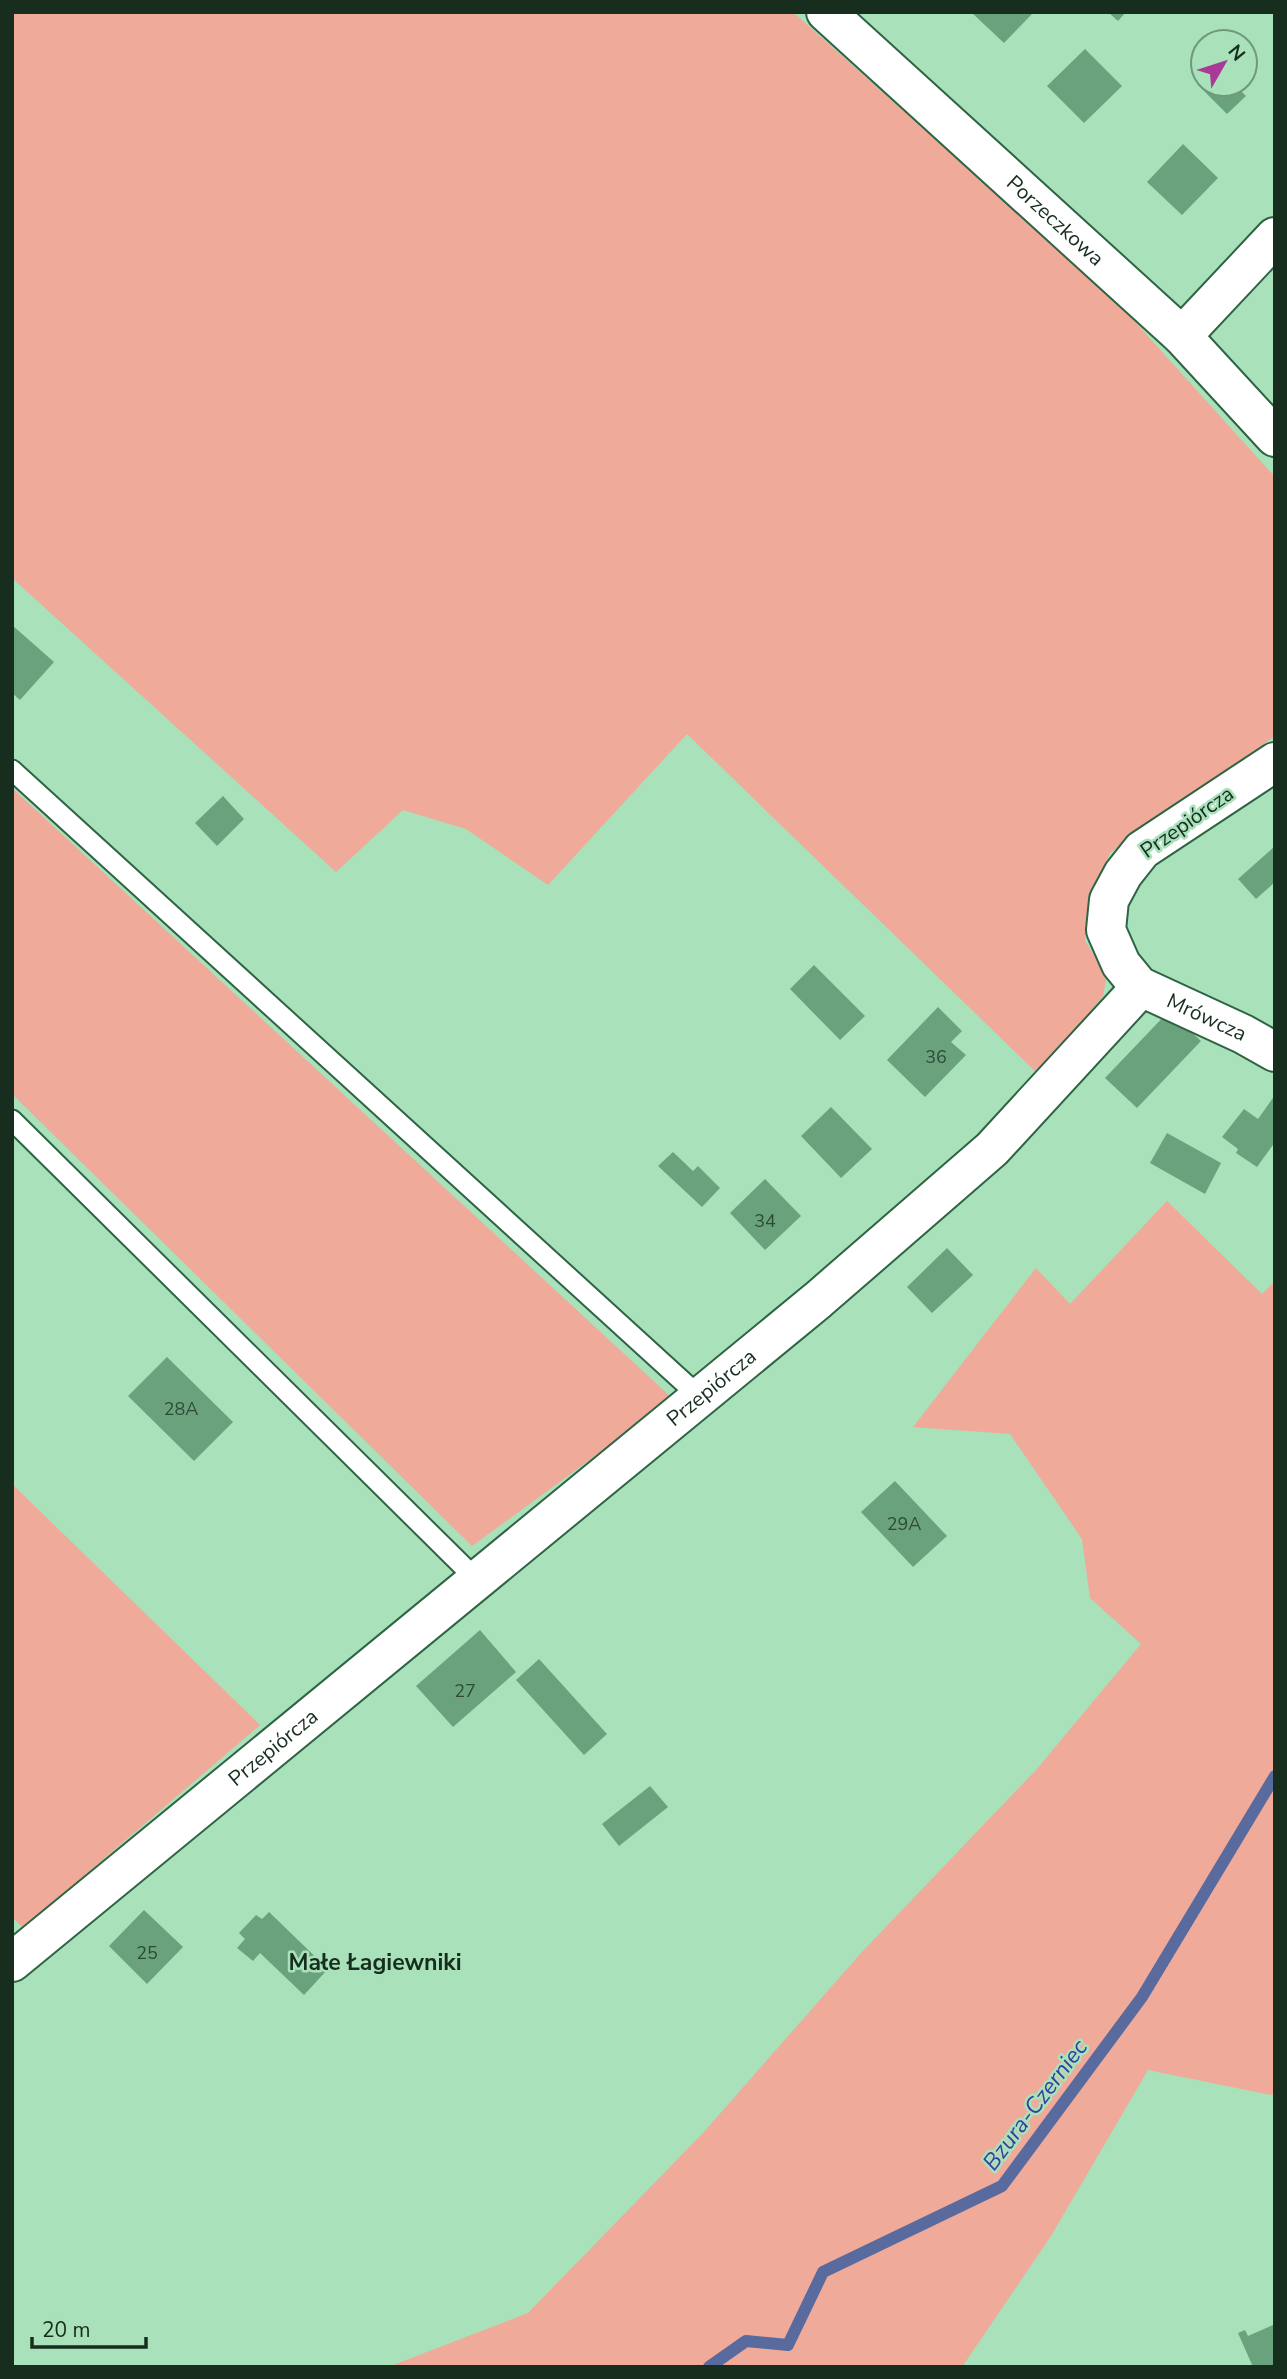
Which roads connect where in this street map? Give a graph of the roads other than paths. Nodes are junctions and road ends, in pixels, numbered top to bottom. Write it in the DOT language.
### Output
graph roads {
  1 [pos="826,12"];
  2 [pos="1275,237"];
  3 [pos="1182,336"];
  4 [pos="1275,437"];
  5 [pos="1275,762"];
  6 [pos="12,770"];
  7 [pos="1139,986"];
  8 [pos="1275,1052"];
  9 [pos="12,1120"];
  10 [pos="701,1398"];
  11 [pos="477,1580"];
  12 [pos="12,1962"];
  1 -- 3 [label="street, Porzeczkowa"];
  2 -- 3 [label="street"];
  3 -- 4 [label="street, Porzeczkowa"];
  5 -- 7 [label="street, Przepiórcza"];
  6 -- 10 [label="lane"];
  7 -- 8 [label="street, Mrówcza"];
  7 -- 10 [label="street, Przepiórcza"];
  9 -- 11 [label="lane"];
  10 -- 11 [label="street, Przepiórcza"];
  11 -- 12 [label="street, Przepiórcza"];
}
